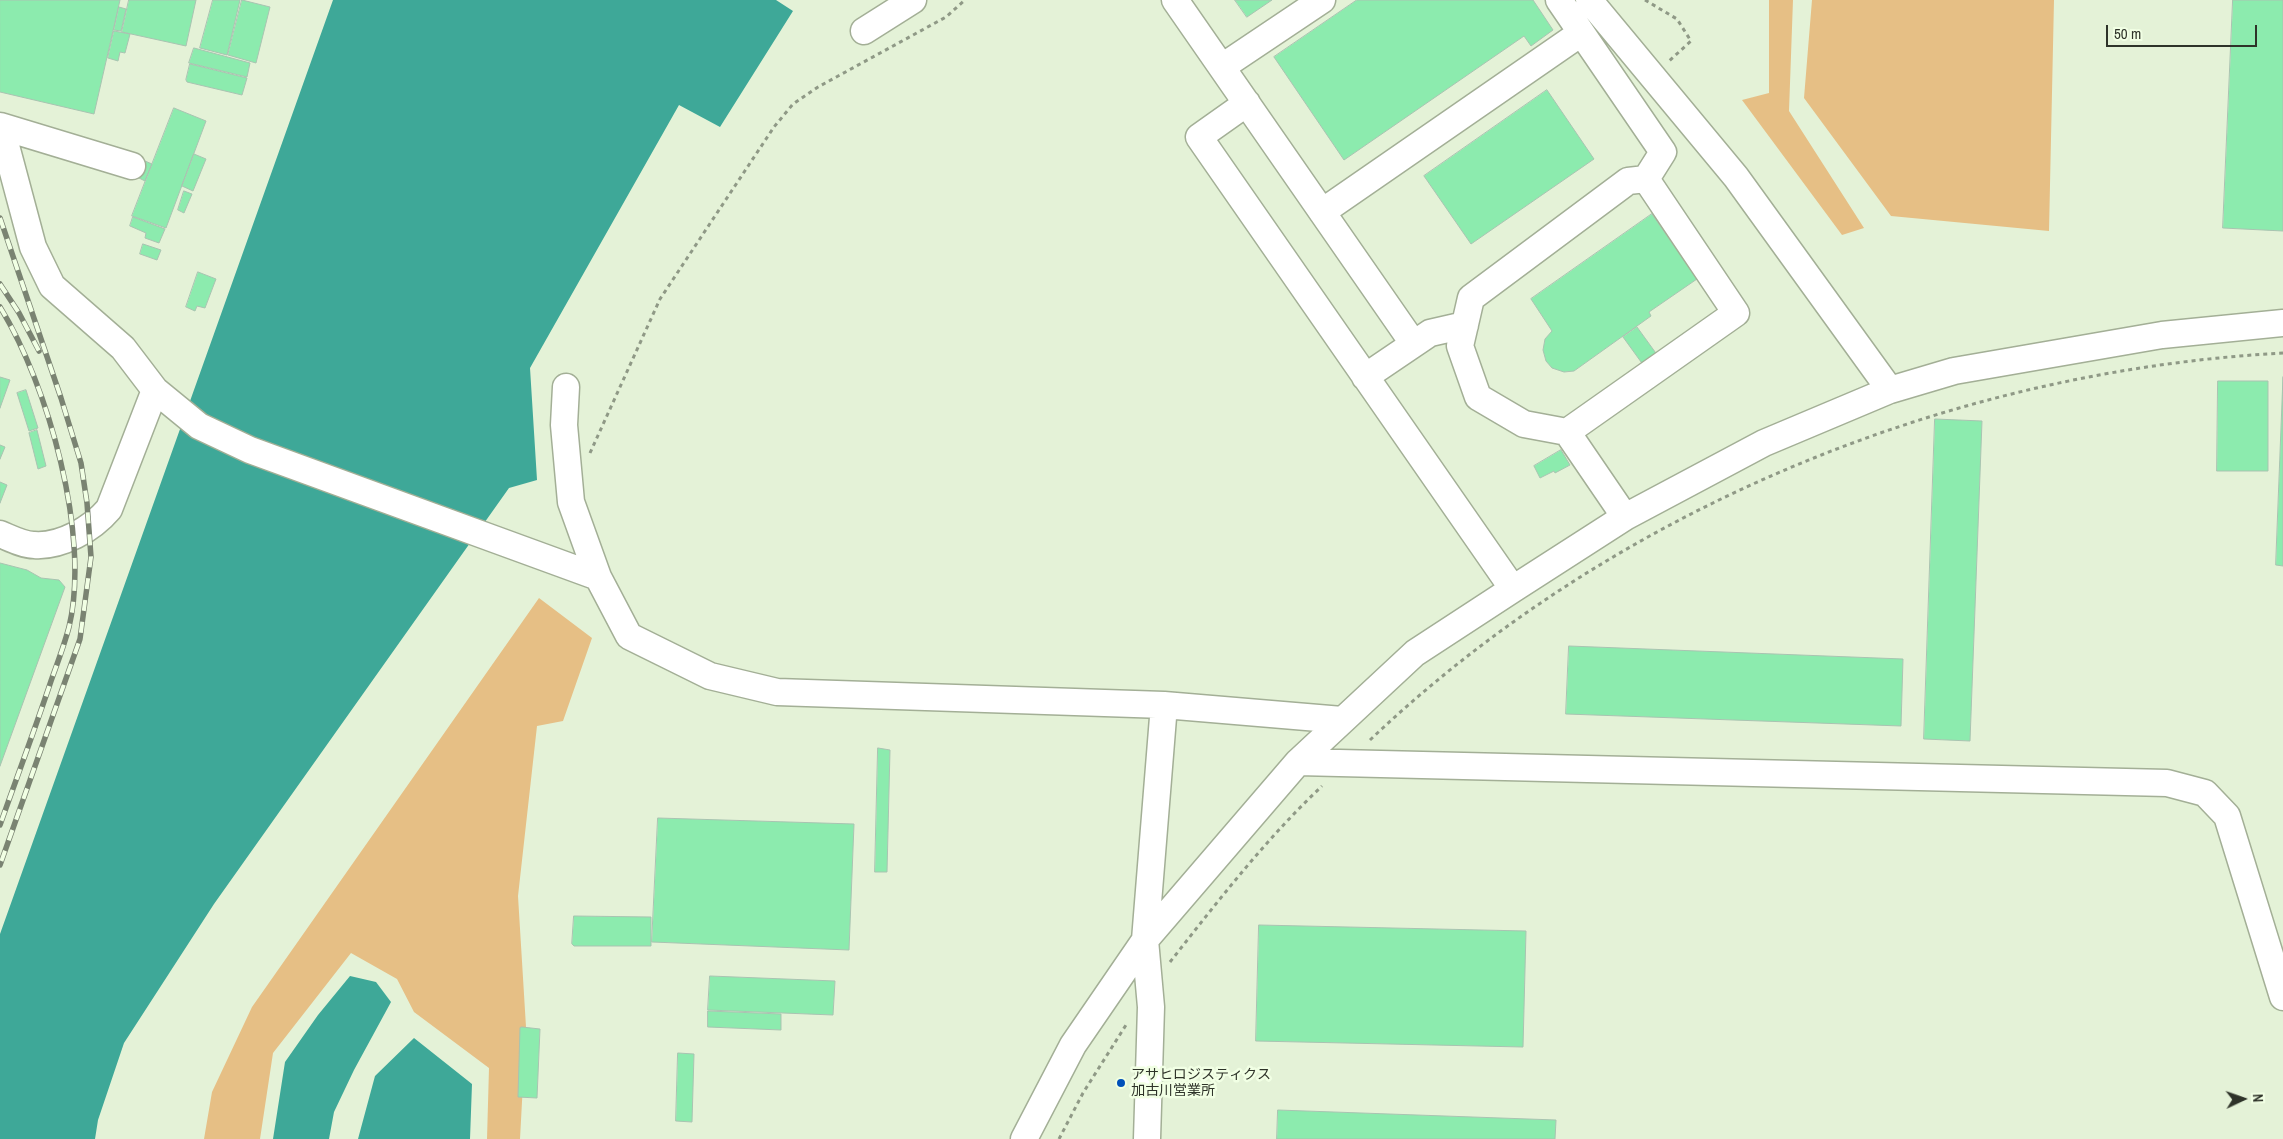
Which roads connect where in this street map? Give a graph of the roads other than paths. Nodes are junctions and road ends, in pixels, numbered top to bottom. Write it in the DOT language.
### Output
graph roads {
  1 [pos="913,0"];
  2 [pos="1175,0"];
  3 [pos="1322,0"];
  4 [pos="1559,0"];
  5 [pos="1590,0"];
  6 [pos="864,31"];
  7 [pos="1581,33"];
  8 [pos="1222,67"];
  9 [pos="1247,103"];
  10 [pos="1,126"];
  11 [pos="132,166"];
  12 [pos="1646,179"];
  13 [pos="1322,212"];
  14 [pos="2283,323"];
  15 [pos="1465,325"];
  16 [pos="1413,343"];
  17 [pos="1365,377"];
  18 [pos="566,387"];
  19 [pos="155,390"];
  20 [pos="1890,390"];
  21 [pos="1568,432"];
  22 [pos="1625,517"];
  23 [pos="0,534"];
  24 [pos="598,577"];
  25 [pos="1513,589"];
  26 [pos="1164,705"];
  27 [pos="1342,720"];
  28 [pos="1298,762"];
  29 [pos="1145,940"];
  30 [pos="2283,997"];
  31 [pos="1024,1139"];
  32 [pos="1147,1139"];
  1 -- 6 [label="street"];
  2 -- 8 [label="street"];
  3 -- 8 [label="street"];
  4 -- 7 [label="street"];
  5 -- 20 [label="street"];
  7 -- 12 [label="street"];
  7 -- 13 [label="street"];
  8 -- 9 [label="street"];
  9 -- 13 [label="street"];
  9 -- 17 [label="street"];
  10 -- 11 [label="street"];
  10 -- 19 [label="street"];
  12 -- 15 [label="street"];
  12 -- 21 [label="street"];
  13 -- 16 [label="street"];
  14 -- 20 [label="street"];
  15 -- 16 [label="street"];
  15 -- 21 [label="street"];
  16 -- 17 [label="street"];
  17 -- 25 [label="street"];
  18 -- 24 [label="street"];
  19 -- 23 [label="street"];
  19 -- 24 [label="street"];
  20 -- 22 [label="street"];
  21 -- 22 [label="street"];
  22 -- 25 [label="street"];
  24 -- 26 [label="street"];
  25 -- 27 [label="street"];
  26 -- 27 [label="street"];
  26 -- 29 [label="street"];
  27 -- 28 [label="street"];
  28 -- 29 [label="street"];
  28 -- 30 [label="street"];
  29 -- 31 [label="street"];
  29 -- 32 [label="street"];
}
